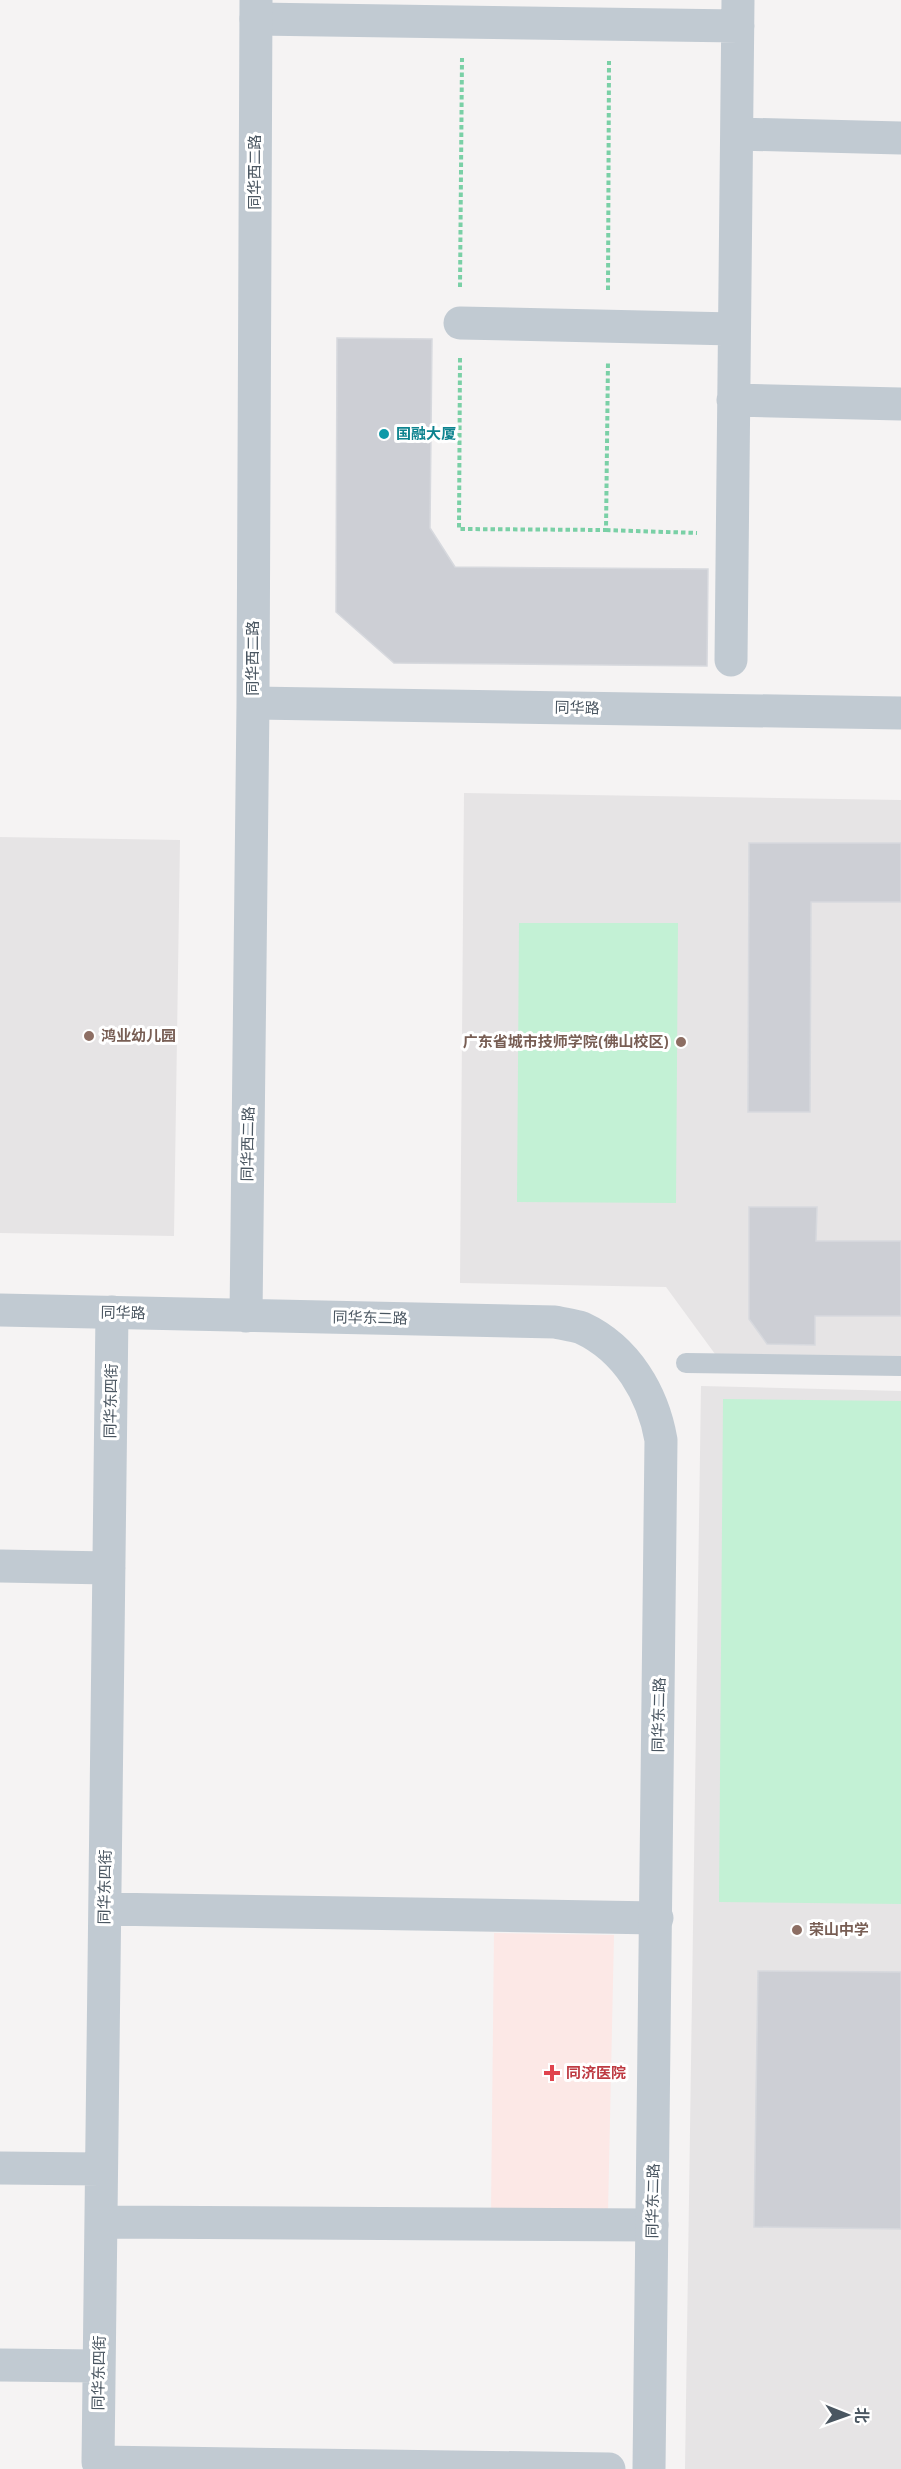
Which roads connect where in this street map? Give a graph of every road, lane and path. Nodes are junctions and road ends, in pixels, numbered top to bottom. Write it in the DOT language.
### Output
graph roads {
  1 [pos="256,10"];
  2 [pos="738,13"];
  3 [pos="737,134"];
  4 [pos="901,138"];
  5 [pos="460,323"];
  6 [pos="734,329"];
  7 [pos="733,400"];
  8 [pos="901,404"];
  9 [pos="606,530"];
  10 [pos="731,534"];
  11 [pos="731,660"];
  12 [pos="253,703"];
  13 [pos="901,713"];
  14 [pos="0,1310"];
  15 [pos="112,1312"];
  16 [pos="246,1316"];
  17 [pos="686,1363"];
  18 [pos="901,1366"];
  19 [pos="0,1566"];
  20 [pos="109,1568"];
  21 [pos="105,1909"];
  22 [pos="657,1918"];
  23 [pos="0,2168"];
  24 [pos="100,2169"];
  25 [pos="101,2222"];
  26 [pos="652,2225"];
  27 [pos="0,2365"];
  28 [pos="99,2366"];
  29 [pos="98,2465"];
  30 [pos="445,2468"];
  31 [pos="609,2469"];
  32 [pos="649,2469"];
  1 -- 2 [label="street"];
  1 -- 12 [label="street, 同华西二路"];
  2 -- 3 [label="street"];
  3 -- 4 [label="street"];
  3 -- 6 [label="street"];
  5 -- 6 [label="street"];
  6 -- 7 [label="street"];
  7 -- 8 [label="street"];
  7 -- 10 [label="street"];
  9 -- 10 [label="path"];
  10 -- 11 [label="street"];
  12 -- 13 [label="street, 同华路"];
  12 -- 16 [label="street, 同华西二路"];
  14 -- 15 [label="street, 同华路"];
  15 -- 16 [label="street, 同华路"];
  15 -- 20 [label="street, 同华东四街"];
  16 -- 22 [label="street, 同华东二路"];
  17 -- 18 [label="lane"];
  19 -- 20 [label="street"];
  20 -- 21 [label="street, 同华东四街"];
  21 -- 22 [label="street"];
  21 -- 24 [label="street, 同华东四街"];
  22 -- 26 [label="street, 同华东二路"];
  23 -- 24 [label="street"];
  24 -- 25 [label="street, 同华东四街"];
  25 -- 26 [label="street"];
  25 -- 28 [label="street, 同华东四街"];
  26 -- 32 [label="street, 同华东二路"];
  27 -- 28 [label="street"];
  28 -- 29 [label="street, 同华东四街"];
  29 -- 30 [label="street, 同华东四街"];
  30 -- 31 [label="street, 同华东四街"];
}
